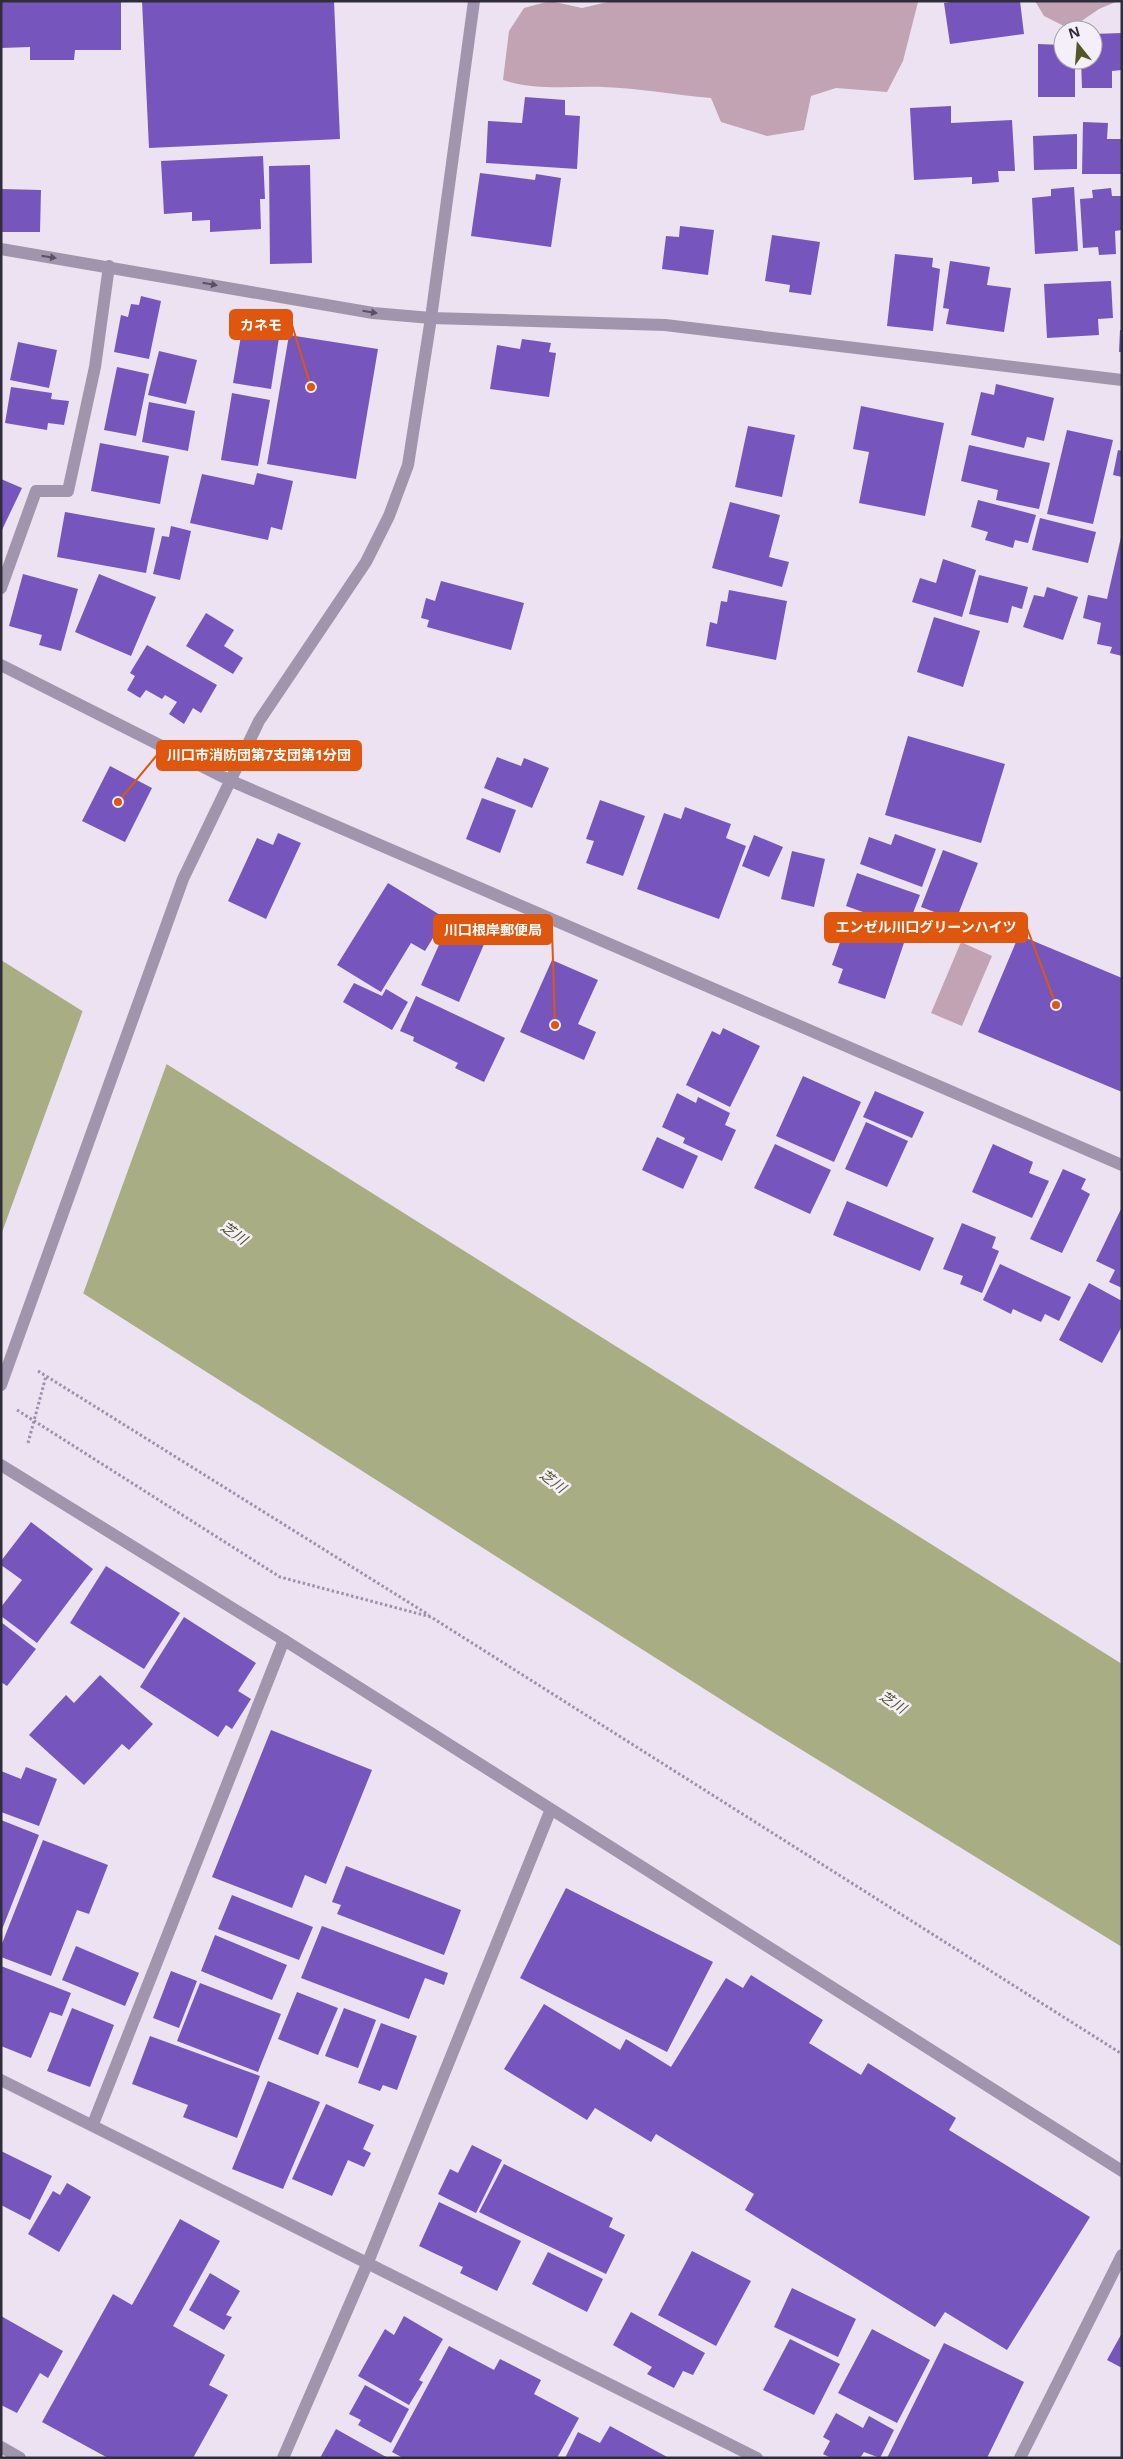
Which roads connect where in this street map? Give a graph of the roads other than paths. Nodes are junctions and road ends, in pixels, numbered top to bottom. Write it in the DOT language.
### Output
graph roads {
  1 [pos="474,1"];
  2 [pos="1,249"];
  3 [pos="109,266"];
  4 [pos="431,318"];
  5 [pos="1122,380"];
  6 [pos="1,588"];
  7 [pos="1,665"];
  8 [pos="229,780"];
  9 [pos="1122,1164"];
  10 [pos="1,1385"];
  11 [pos="1,1465"];
  12 [pos="284,1640"];
  13 [pos="551,1809"];
  14 [pos="1,2080"];
  15 [pos="93,2124"];
  16 [pos="1122,2170"];
  17 [pos="1122,2255"];
  18 [pos="368,2262"];
  19 [pos="1,2447"];
  20 [pos="20,2458"];
  21 [pos="283,2458"];
  22 [pos="757,2458"];
  23 [pos="1020,2458"];
  1 -- 4 [label="street"];
  2 -- 3 [label="street, one-way"];
  3 -- 4 [label="street, one-way"];
  3 -- 6 [label="street"];
  4 -- 5 [label="street"];
  4 -- 8 [label="street"];
  7 -- 8 [label="street"];
  8 -- 9 [label="street"];
  8 -- 10 [label="street"];
  11 -- 12 [label="street"];
  12 -- 13 [label="street"];
  12 -- 15 [label="street"];
  13 -- 16 [label="street"];
  13 -- 18 [label="street"];
  14 -- 15 [label="street"];
  15 -- 18 [label="street"];
  17 -- 23 [label="street"];
  18 -- 21 [label="street"];
  18 -- 22 [label="street"];
  19 -- 20 [label="street"];
}
